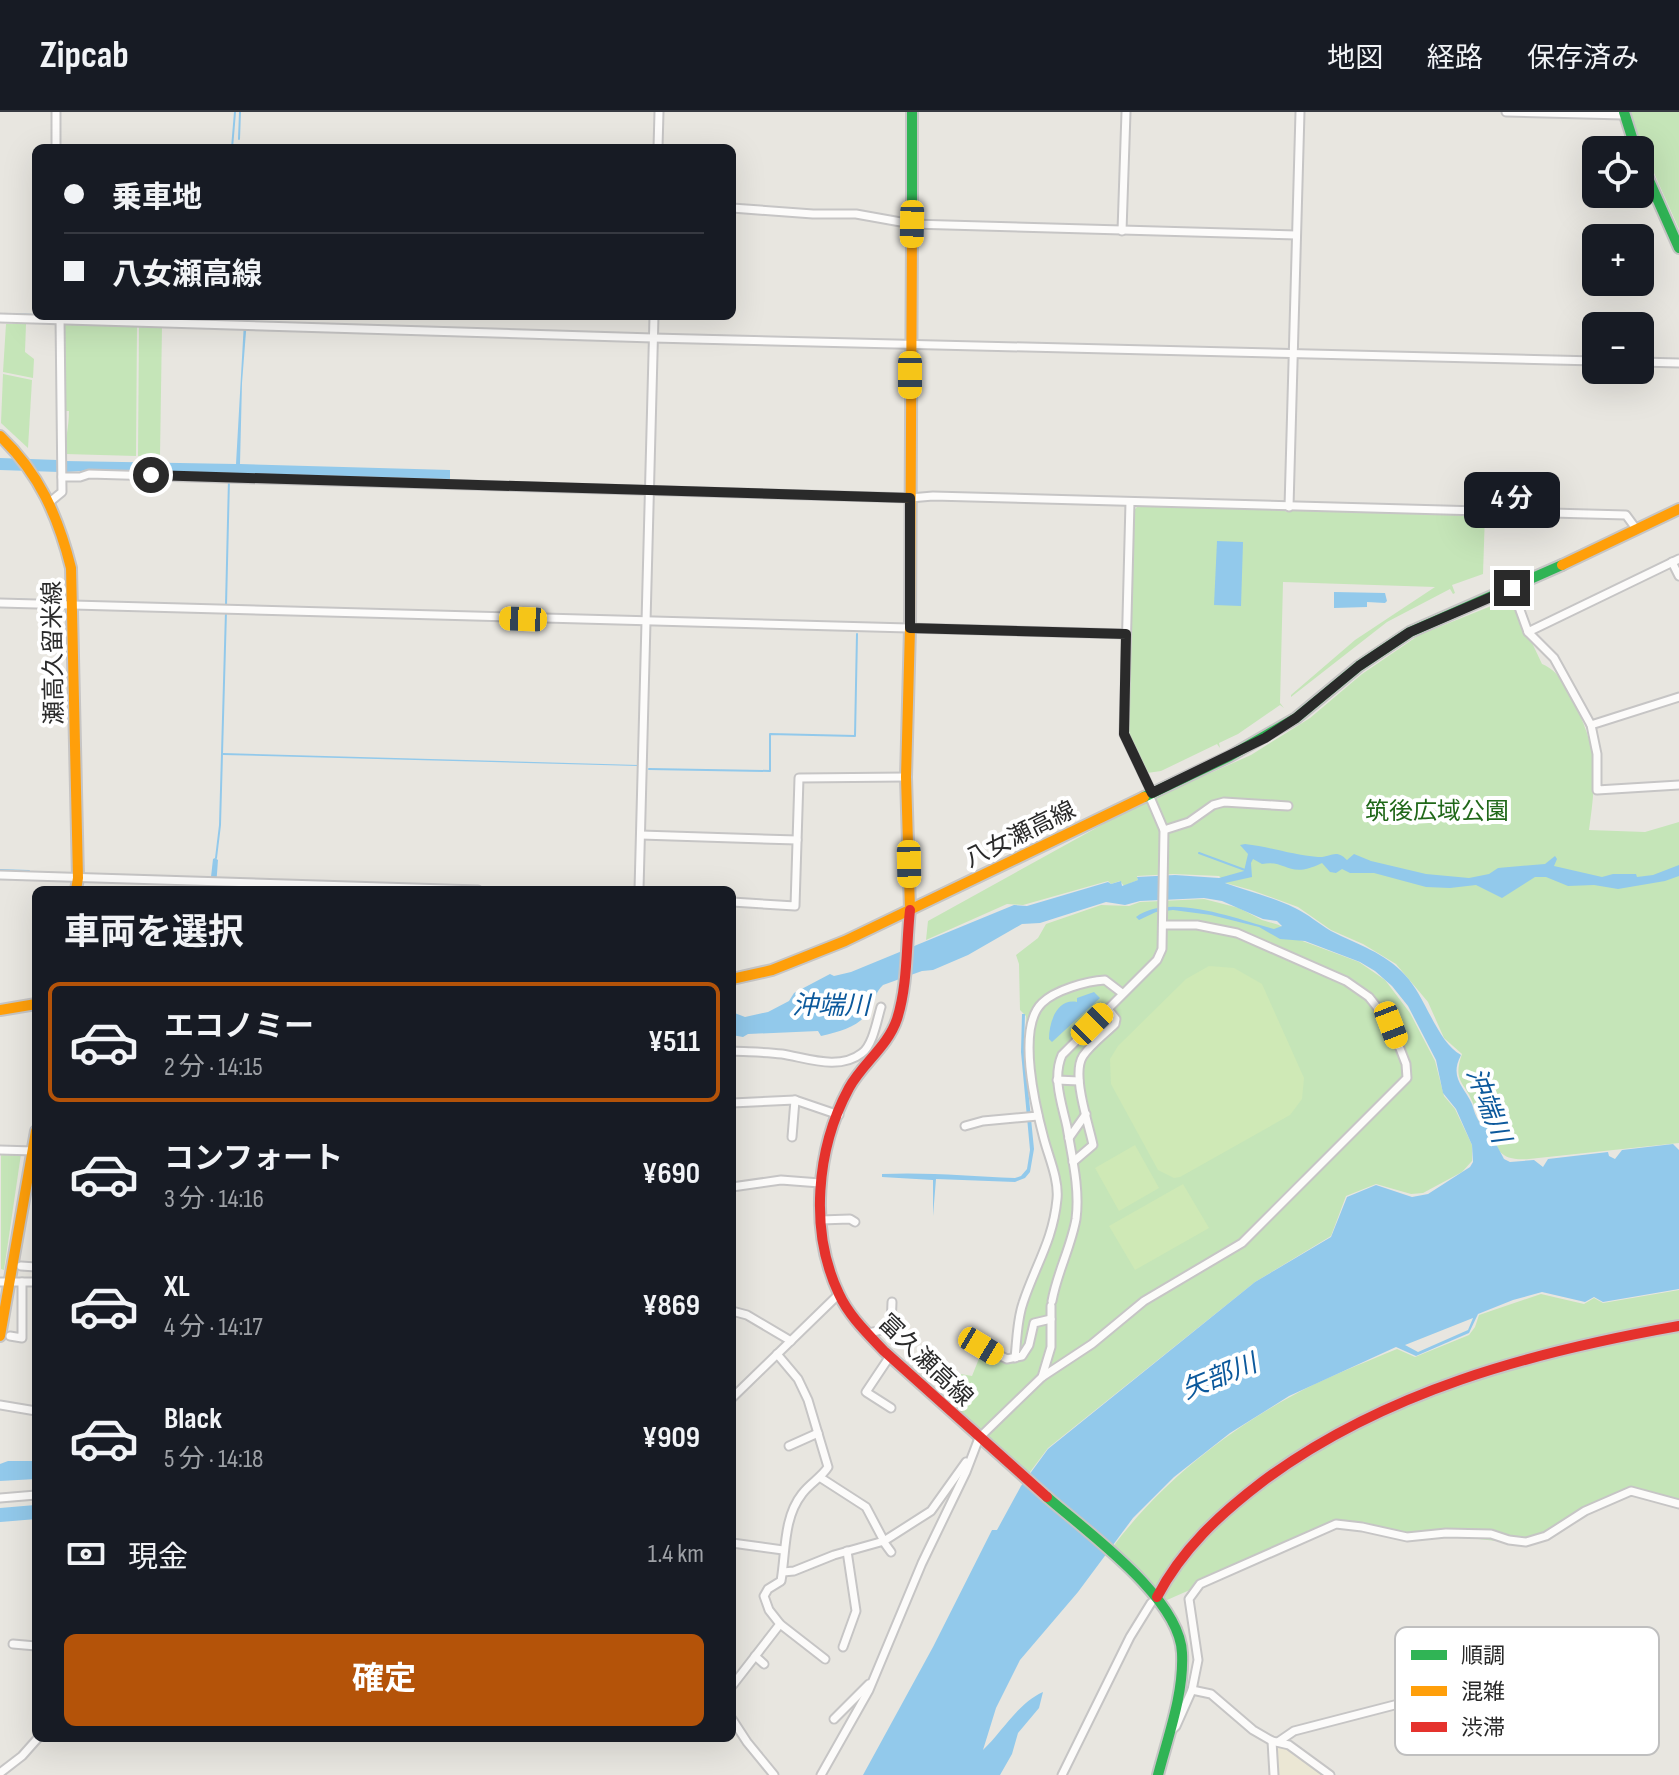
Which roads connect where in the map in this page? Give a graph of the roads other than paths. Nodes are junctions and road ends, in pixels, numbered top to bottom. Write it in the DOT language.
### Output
graph roads {
  1 [pos="56,112"];
  2 [pos="659,112"];
  3 [pos="912,112"];
  4 [pos="1126,112"];
  5 [pos="1300,112"];
  6 [pos="1506,112"];
  7 [pos="1624,114"];
  8 [pos="1631,136"];
  9 [pos="56,144"];
  10 [pos="658,144"];
  11 [pos="1654,192"];
  12 [pos="736,208"];
  13 [pos="912,224"];
  14 [pos="1122,231"];
  15 [pos="1296,235"];
  16 [pos="1679,248"];
  17 [pos="0,318"];
  18 [pos="32,318"];
  19 [pos="60,320"];
  20 [pos="119,320"];
  21 [pos="654,320"];
  22 [pos="653,338"];
  23 [pos="911,344"];
  24 [pos="1294,354"];
  25 [pos="1582,361"];
  26 [pos="1654,362"];
  27 [pos="1679,363"];
  28 [pos="0,436"];
  29 [pos="62,477"];
  30 [pos="650,489"];
  31 [pos="910,498"];
  32 [pos="51,501"];
  33 [pos="1130,502"];
  34 [pos="1289,507"];
  35 [pos="1679,509"];
  36 [pos="1637,530"];
  37 [pos="1676,560"];
  38 [pos="1679,576"];
  39 [pos="1512,588"];
  40 [pos="0,603"];
  41 [pos="72,606"];
  42 [pos="646,623"];
  43 [pos="910,628"];
  44 [pos="1528,632"];
  45 [pos="1126,634"];
  46 [pos="1679,697"];
  47 [pos="1591,725"];
  48 [pos="906,777"];
  49 [pos="1679,785"];
  50 [pos="1150,794"];
  51 [pos="1288,806"];
  52 [pos="1164,830"];
  53 [pos="641,835"];
  54 [pos="797,840"];
  55 [pos="0,875"];
  56 [pos="78,878"];
  57 [pos="77,886"];
  58 [pos="345,886"];
  59 [pos="639,886"];
  60 [pos="736,902"];
  61 [pos="910,910"];
  62 [pos="1164,925"];
  63 [pos="736,978"];
  64 [pos="1122,993"];
  65 [pos="32,1005"];
  66 [pos="881,1007"];
  67 [pos="1108,1009"];
  68 [pos="0,1010"];
  69 [pos="736,1051"];
  70 [pos="875,1055"];
  71 [pos="850,1059"];
  72 [pos="1057,1080"];
  73 [pos="1079,1081"];
  74 [pos="795,1100"];
  75 [pos="736,1103"];
  76 [pos="1086,1114"];
  77 [pos="839,1115"];
  78 [pos="1038,1116"];
  79 [pos="965,1126"];
  80 [pos="792,1137"];
  81 [pos="1069,1138"];
  82 [pos="0,1150"];
  83 [pos="32,1151"];
  84 [pos="32,1162"];
  85 [pos="1073,1162"];
  86 [pos="820,1183"];
  87 [pos="736,1186"];
  88 [pos="820,1220"];
  89 [pos="855,1222"];
  90 [pos="21,1266"];
  91 [pos="32,1267"];
  92 [pos="11,1282"];
  93 [pos="32,1282"];
  94 [pos="839,1294"];
  95 [pos="892,1302"];
  96 [pos="736,1312"];
  97 [pos="1051,1319"];
  98 [pos="1679,1326"];
  99 [pos="868,1333"];
  100 [pos="5,1336"];
  101 [pos="791,1341"];
  102 [pos="981,1346"];
  103 [pos="777,1354"];
  104 [pos="890,1356"];
  105 [pos="1015,1358"];
  106 [pos="1042,1377"];
  107 [pos="736,1394"];
  108 [pos="0,1405"];
  109 [pos="891,1408"];
  110 [pos="32,1410"];
  111 [pos="818,1433"];
  112 [pos="984,1441"];
  113 [pos="789,1446"];
  114 [pos="972,1453"];
  115 [pos="821,1478"];
  116 [pos="32,1495"];
  117 [pos="0,1498"];
  118 [pos="1679,1504"];
  119 [pos="884,1541"];
  120 [pos="736,1544"];
  121 [pos="783,1550"];
  122 [pos="847,1551"];
  123 [pos="891,1552"];
  124 [pos="783,1572"];
  125 [pos="1153,1596"];
  126 [pos="780,1624"];
  127 [pos="13,1644"];
  128 [pos="32,1646"];
  129 [pos="843,1647"];
  130 [pos="755,1656"];
  131 [pos="825,1659"];
  132 [pos="764,1664"];
  133 [pos="736,1682"];
  134 [pos="872,1682"];
  135 [pos="1192,1690"];
  136 [pos="1395,1705"];
  137 [pos="834,1719"];
  138 [pos="736,1725"];
  139 [pos="1168,1733"];
  140 [pos="34,1742"];
  141 [pos="1275,1742"];
  142 [pos="0,1773"];
  143 [pos="774,1775"];
  144 [pos="821,1775"];
  145 [pos="1062,1775"];
  146 [pos="1158,1775"];
  147 [pos="1274,1775"];
  148 [pos="1330,1775"];
  1 -- 9 [label="street"];
  2 -- 10 [label="street"];
  3 -- 13 [label="main road"];
  4 -- 14 [label="street"];
  5 -- 15 [label="street"];
  6 -- 7 [label="street"];
  7 -- 8 [label="main road"];
  11 -- 16 [label="main road"];
  12 -- 13 [label="street"];
  13 -- 14 [label="street"];
  13 -- 23 [label="main road"];
  14 -- 15 [label="street"];
  15 -- 24 [label="street"];
  17 -- 18 [label="street"];
  19 -- 29 [label="street"];
  20 -- 22 [label="street"];
  21 -- 22 [label="street"];
  22 -- 23 [label="street"];
  22 -- 30 [label="street"];
  23 -- 24 [label="street"];
  23 -- 31 [label="main road"];
  24 -- 25 [label="street"];
  24 -- 34 [label="street"];
  26 -- 27 [label="street"];
  28 -- 32 [label="main road, 瀬高久留米線"];
  29 -- 30 [label="street"];
  29 -- 32 [label="street"];
  30 -- 31 [label="street"];
  30 -- 42 [label="street"];
  31 -- 33 [label="street"];
  31 -- 43 [label="main road"];
  32 -- 41 [label="main road, 瀬高久留米線"];
  33 -- 34 [label="street"];
  33 -- 45 [label="street"];
  34 -- 36 [label="street"];
  35 -- 36 [label="main road, 八女瀬高線"];
  36 -- 39 [label="main road, 八女瀬高線"];
  37 -- 38 [label="street"];
  37 -- 44 [label="street"];
  39 -- 44 [label="street"];
  39 -- 50 [label="main road, 八女瀬高線"];
  40 -- 41 [label="street"];
  41 -- 42 [label="street"];
  41 -- 56 [label="main road, 瀬高久留米線"];
  42 -- 43 [label="street"];
  42 -- 53 [label="street"];
  43 -- 45 [label="street"];
  43 -- 48 [label="main road"];
  44 -- 47 [label="street"];
  45 -- 50 [label="street"];
  46 -- 47 [label="street"];
  47 -- 49 [label="street"];
  48 -- 54 [label="street"];
  48 -- 61 [label="main road"];
  50 -- 52 [label="street"];
  50 -- 61 [label="main road, 八女瀬高線"];
  51 -- 52 [label="street"];
  52 -- 62 [label="street"];
  53 -- 54 [label="street"];
  53 -- 59 [label="street"];
  54 -- 60 [label="street"];
  55 -- 56 [label="street"];
  56 -- 57 [label="main road, 瀬高久留米線"];
  56 -- 58 [label="street"];
  61 -- 63 [label="main road, 八女瀬高線"];
  61 -- 70 [label="main road, 富久瀬高線"];
  62 -- 64 [label="street"];
  62 -- 106 [label="street"];
  64 -- 67 [label="street"];
  64 -- 78 [label="street"];
  65 -- 68 [label="main road"];
  66 -- 71 [label="street"];
  67 -- 72 [label="street"];
  67 -- 73 [label="street"];
  69 -- 71 [label="street"];
  70 -- 71 [label="street"];
  70 -- 77 [label="main road, 富久瀬高線"];
  72 -- 73 [label="street"];
  72 -- 81 [label="street"];
  73 -- 76 [label="street"];
  74 -- 75 [label="street"];
  74 -- 77 [label="street"];
  74 -- 80 [label="street"];
  76 -- 81 [label="street"];
  76 -- 85 [label="street"];
  77 -- 86 [label="main road, 富久瀬高線"];
  78 -- 79 [label="street"];
  78 -- 105 [label="street"];
  81 -- 85 [label="street"];
  82 -- 83 [label="street"];
  84 -- 92 [label="main road"];
  85 -- 97 [label="street"];
  86 -- 87 [label="street"];
  86 -- 88 [label="main road, 富久瀬高線"];
  88 -- 89 [label="street"];
  88 -- 94 [label="main road, 富久瀬高線"];
  90 -- 91 [label="street"];
  92 -- 93 [label="street"];
  92 -- 100 [label="main road"];
  92 -- 100 [label="street"];
  94 -- 99 [label="main road, 富久瀬高線"];
  94 -- 101 [label="street"];
  95 -- 99 [label="street"];
  96 -- 101 [label="street"];
  97 -- 105 [label="street"];
  97 -- 106 [label="street"];
  98 -- 125 [label="main road"];
  99 -- 104 [label="main road, 富久瀬高線"];
  101 -- 103 [label="street"];
  102 -- 105 [label="street"];
  103 -- 107 [label="street"];
  103 -- 111 [label="street"];
  104 -- 109 [label="street"];
  104 -- 112 [label="main road, 富久瀬高線"];
  106 -- 112 [label="street"];
  108 -- 110 [label="street"];
  111 -- 113 [label="street"];
  111 -- 115 [label="street"];
  112 -- 114 [label="street"];
  112 -- 125 [label="main road, 富久瀬高線"];
  114 -- 119 [label="street"];
  114 -- 134 [label="street"];
  115 -- 119 [label="street"];
  115 -- 121 [label="street"];
  116 -- 117 [label="street"];
  118 -- 135 [label="street"];
  119 -- 122 [label="street"];
  119 -- 123 [label="street"];
  120 -- 121 [label="street"];
  121 -- 124 [label="street"];
  122 -- 124 [label="street"];
  122 -- 129 [label="street"];
  124 -- 126 [label="street"];
  125 -- 139 [label="main road, 富久瀬高線"];
  125 -- 145 [label="street"];
  126 -- 130 [label="street"];
  126 -- 131 [label="street"];
  127 -- 128 [label="street"];
  130 -- 132 [label="street"];
  130 -- 133 [label="street"];
  134 -- 137 [label="street"];
  134 -- 144 [label="street"];
  135 -- 139 [label="street"];
  135 -- 141 [label="street"];
  136 -- 141 [label="street"];
  138 -- 143 [label="street"];
  139 -- 146 [label="main road, 富久瀬高線"];
  140 -- 142 [label="street"];
  141 -- 147 [label="street"];
  141 -- 148 [label="street"];
}
